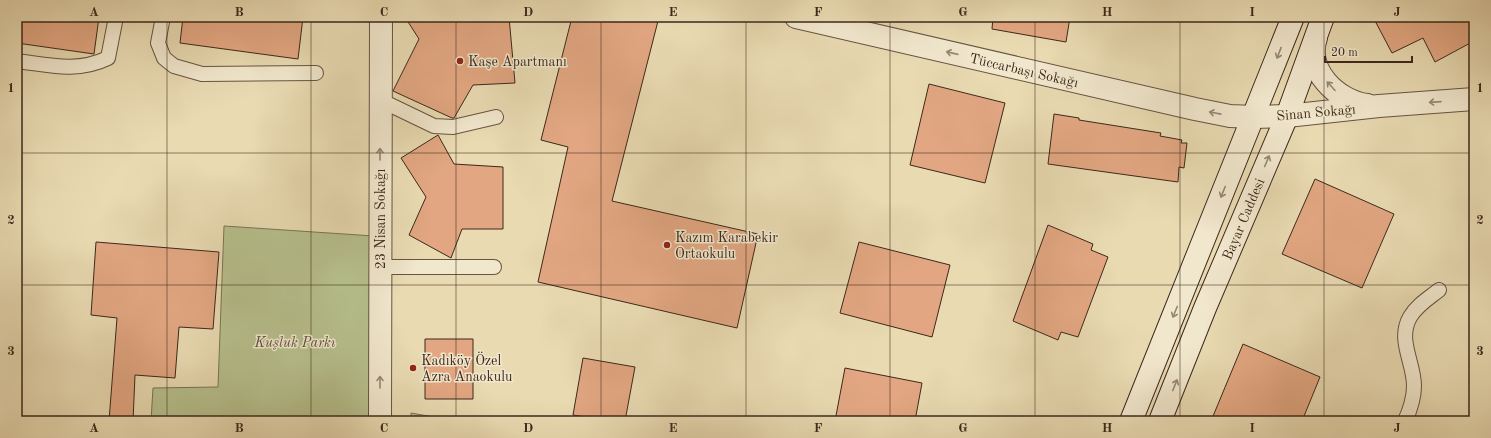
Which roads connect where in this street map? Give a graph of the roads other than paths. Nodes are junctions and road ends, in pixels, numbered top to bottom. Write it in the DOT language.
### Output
graph roads {
  1 [pos="116,17"];
  2 [pos="163,17"];
  3 [pos="381,17"];
  4 [pos="796,17"];
  5 [pos="1294,17"];
  6 [pos="1323,17"];
  7 [pos="1316,37"];
  8 [pos="17,61"];
  9 [pos="316,73"];
  10 [pos="1474,99"];
  11 [pos="380,100"];
  12 [pos="1379,106"];
  13 [pos="1287,116"];
  14 [pos="496,117"];
  15 [pos="1254,117"];
  16 [pos="494,266"];
  17 [pos="380,267"];
  18 [pos="1439,290"];
  19 [pos="380,421"];
  20 [pos="1132,421"];
  21 [pos="1160,421"];
  22 [pos="1405,421"];
  1 -- 8 [label="lane"];
  2 -- 9 [label="lane"];
  3 -- 11 [label="street, 23 Nisan Sokağı"];
  15 -- 4 [label="street, Tüccarbaşı Sokağı, one-way"];
  5 -- 15 [label="street, Bayar Caddesi, one-way"];
  6 -- 7 [label="street, Bayar Caddesi"];
  12 -- 7 [label="street, Sinan Sokağı, one-way"];
  7 -- 13 [label="street, Bayar Caddesi"];
  10 -- 12 [label="street, Sinan Sokağı, one-way"];
  11 -- 14 [label="lane"];
  17 -- 11 [label="street, 23 Nisan Sokağı, one-way"];
  12 -- 13 [label="street, Sinan Sokağı"];
  13 -- 15 [label="street, Sinan Sokağı"];
  21 -- 13 [label="street, Bayar Caddesi, one-way"];
  15 -- 20 [label="street, Bayar Caddesi, one-way"];
  16 -- 17 [label="lane"];
  19 -- 17 [label="street, 23 Nisan Sokağı, one-way"];
  18 -- 22 [label="lane"];
}
